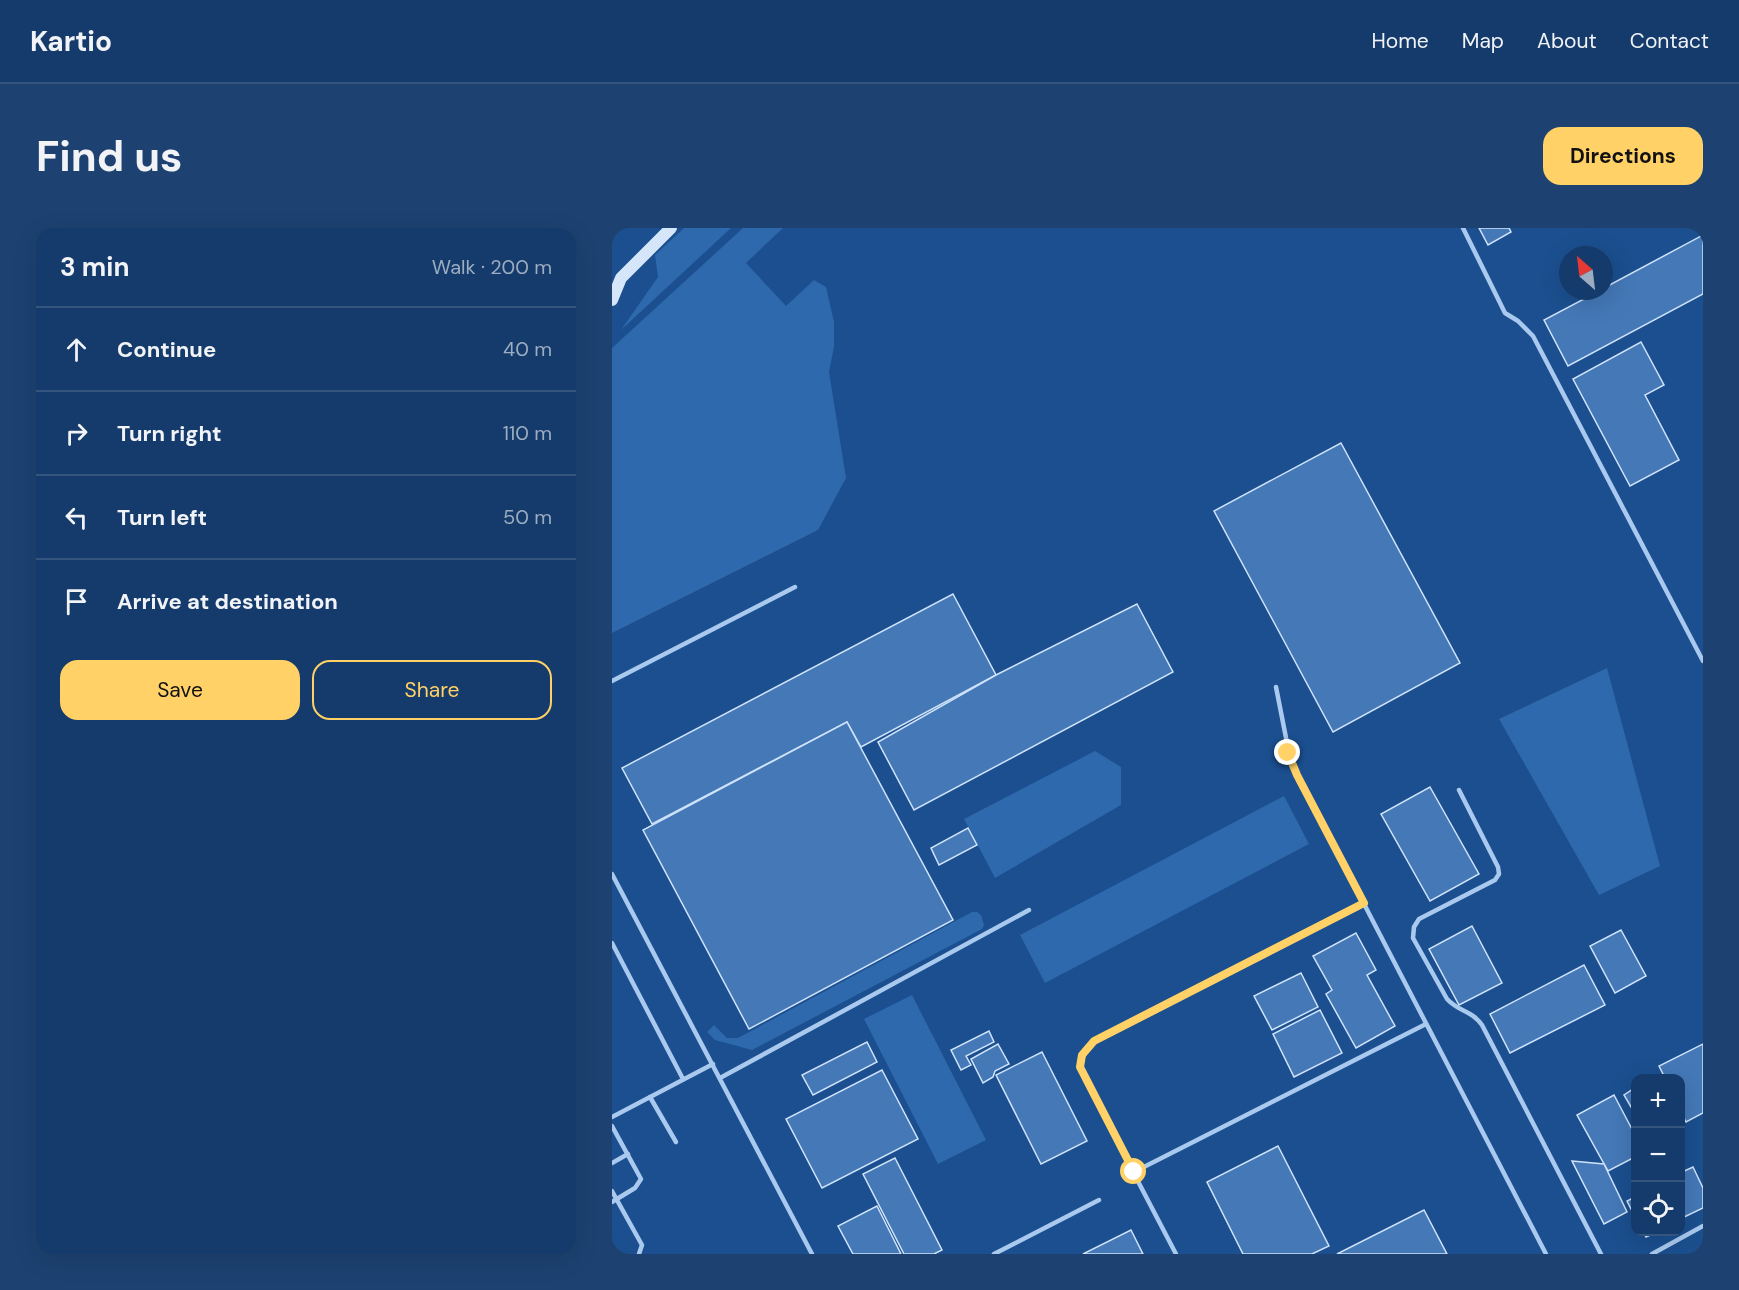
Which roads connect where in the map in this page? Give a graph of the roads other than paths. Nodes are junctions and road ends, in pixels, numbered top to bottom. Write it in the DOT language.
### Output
graph roads {
  1 [pos="671,228"];
  2 [pos="1462,228"];
  3 [pos="616,276"];
  4 [pos="612,300"];
  5 [pos="795,587"];
  6 [pos="1703,661"];
  7 [pos="612,681"];
  8 [pos="1276,687"];
  9 [pos="1459,790"];
  10 [pos="612,874"];
  11 [pos="1364,903"];
  12 [pos="1029,910"];
  13 [pos="612,943"];
  14 [pos="1426,1024"];
  15 [pos="712,1064"];
  16 [pos="720,1078"];
  17 [pos="683,1079"];
  18 [pos="650,1097"];
  19 [pos="612,1117"];
  20 [pos="612,1126"];
  21 [pos="676,1142"];
  22 [pos="628,1154"];
  23 [pos="612,1163"];
  24 [pos="1134,1172"];
  25 [pos="612,1191"];
  26 [pos="614,1200"];
  27 [pos="1099,1200"];
  28 [pos="1703,1226"];
  29 [pos="639,1254"];
  30 [pos="812,1254"];
  31 [pos="994,1254"];
  32 [pos="1176,1254"];
  33 [pos="1546,1254"];
  34 [pos="1601,1254"];
  35 [pos="1652,1254"];
  1 -- 3 [label="main road"];
  2 -- 6 [label="lane"];
  3 -- 4 [label="main road"];
  5 -- 7 [label="lane"];
  8 -- 11 [label="lane"];
  9 -- 34 [label="lane"];
  10 -- 15 [label="lane"];
  11 -- 14 [label="lane"];
  11 -- 24 [label="lane"];
  12 -- 16 [label="lane"];
  13 -- 17 [label="lane"];
  14 -- 24 [label="lane"];
  14 -- 33 [label="lane"];
  15 -- 16 [label="lane"];
  15 -- 17 [label="lane"];
  16 -- 30 [label="lane"];
  17 -- 18 [label="lane"];
  18 -- 19 [label="lane"];
  18 -- 21 [label="lane"];
  20 -- 22 [label="lane"];
  22 -- 23 [label="lane"];
  22 -- 26 [label="lane"];
  24 -- 32 [label="lane"];
  25 -- 26 [label="lane"];
  26 -- 29 [label="lane"];
  27 -- 31 [label="lane"];
  28 -- 35 [label="lane"];
}
